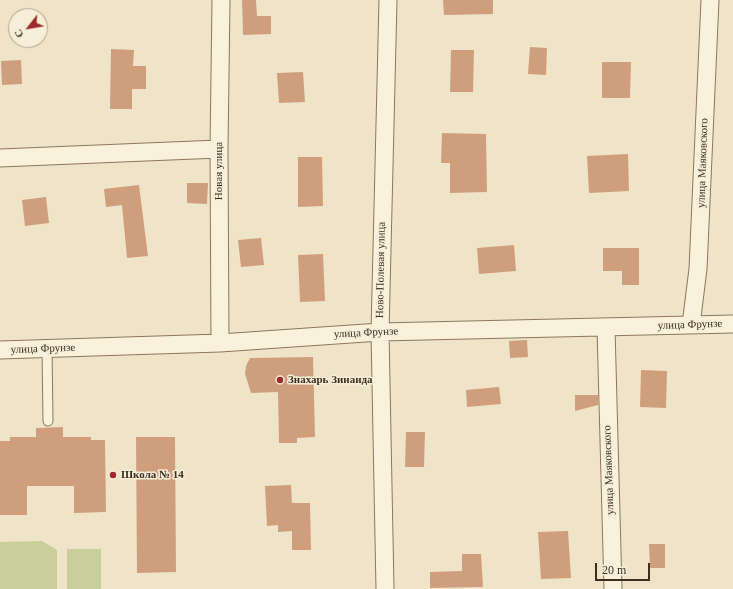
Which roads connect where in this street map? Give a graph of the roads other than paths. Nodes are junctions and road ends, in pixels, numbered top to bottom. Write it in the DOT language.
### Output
graph roads {
  1 [pos="221,0"];
  2 [pos="388,0"];
  3 [pos="710,0"];
  4 [pos="218,149"];
  5 [pos="0,158"];
  6 [pos="733,324"];
  7 [pos="691,326"];
  8 [pos="606,328"];
  9 [pos="380,332"];
  10 [pos="220,343"];
  11 [pos="47,348"];
  12 [pos="0,350"];
  13 [pos="48,421"];
  14 [pos="385,589"];
  15 [pos="612,589"];
  1 -- 4 [label="street, Новая улица"];
  2 -- 9 [label="street, Ново-Полевая улица"];
  3 -- 7 [label="street, улица Маяковского"];
  4 -- 5 [label="street"];
  4 -- 10 [label="street, Новая улица"];
  6 -- 7 [label="street, улица Фрунзе"];
  7 -- 8 [label="street, улица Фрунзе"];
  8 -- 9 [label="street, улица Фрунзе"];
  8 -- 15 [label="street, улица Маяковского"];
  9 -- 10 [label="street, улица Фрунзе"];
  9 -- 14 [label="street, Ново-Полевая улица"];
  10 -- 11 [label="street, улица Фрунзе"];
  11 -- 12 [label="street, улица Фрунзе"];
  11 -- 13 [label="lane"];
}
